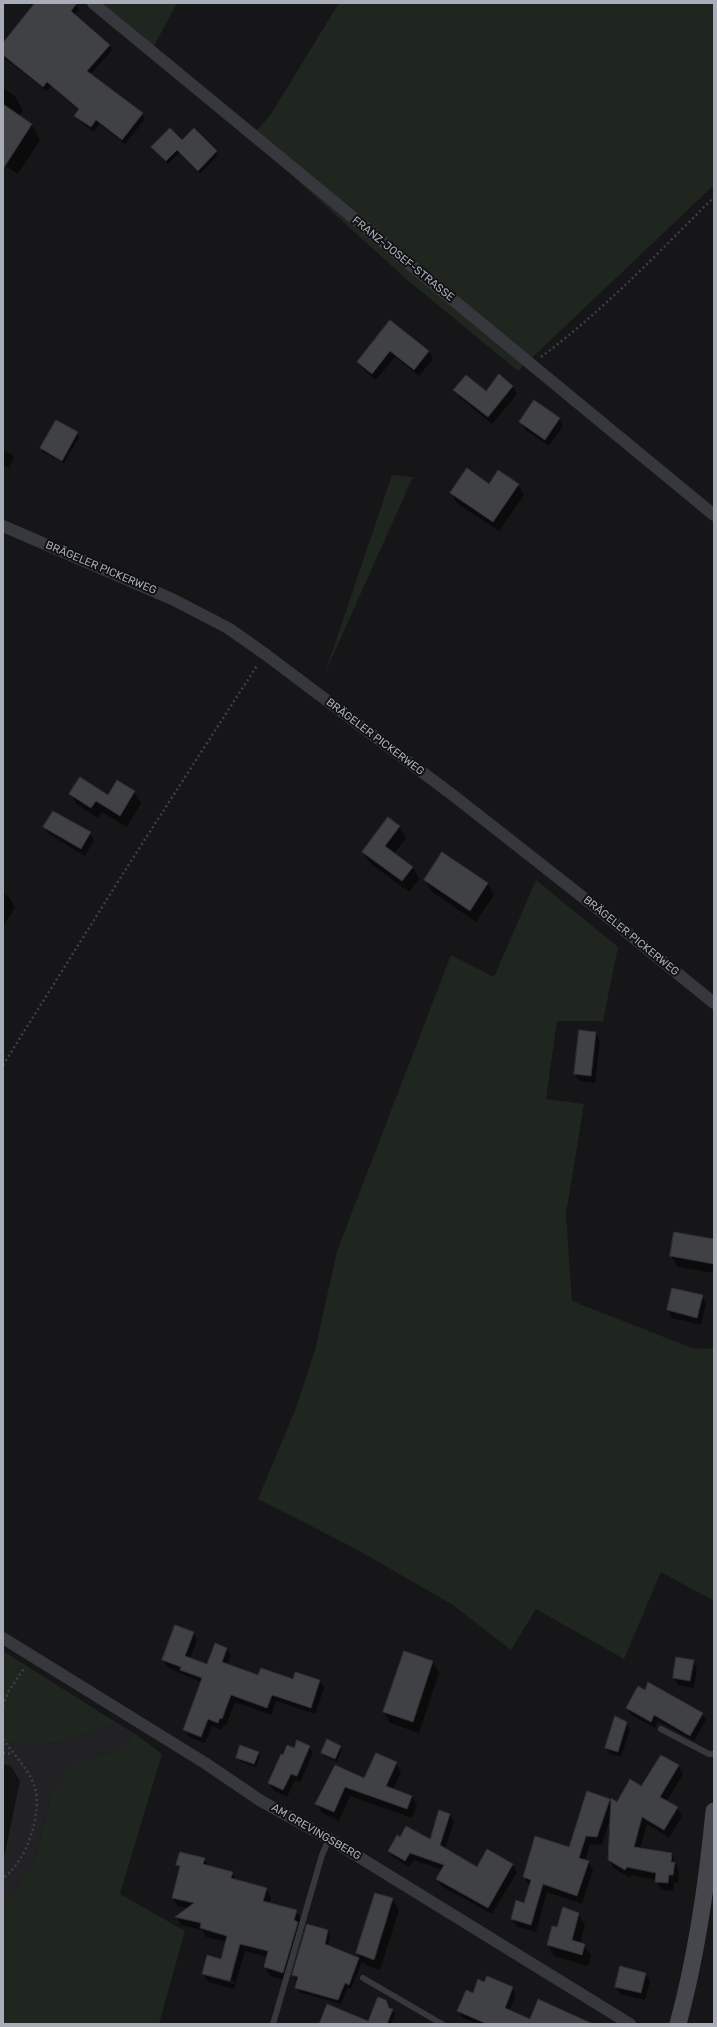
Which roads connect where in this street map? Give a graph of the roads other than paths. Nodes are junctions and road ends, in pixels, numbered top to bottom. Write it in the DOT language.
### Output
graph roads {
  1 [pos="93,3"];
  2 [pos="714,515"];
  3 [pos="3,526"];
  4 [pos="714,1003"];
  5 [pos="3,1638"];
  6 [pos="661,1729"];
  7 [pos="714,1754"];
  8 [pos="714,1811"];
  9 [pos="329,1839"];
  10 [pos="710,1895"];
  11 [pos="363,1978"];
  12 [pos="273,2024"];
  13 [pos="442,2024"];
  14 [pos="630,2024"];
  15 [pos="678,2024"];
  1 -- 2 [label="street, FRANZ-JOSEF-STRASSE"];
  3 -- 4 [label="street, BRÄGELER PICKERWEG"];
  5 -- 9 [label="street, AM GREVINGSBERG"];
  6 -- 7 [label="lane"];
  8 -- 10 [label="street"];
  9 -- 12 [label="lane"];
  9 -- 14 [label="street, AM GREVINGSBERG"];
  10 -- 15 [label="street"];
  11 -- 13 [label="lane"];
}
